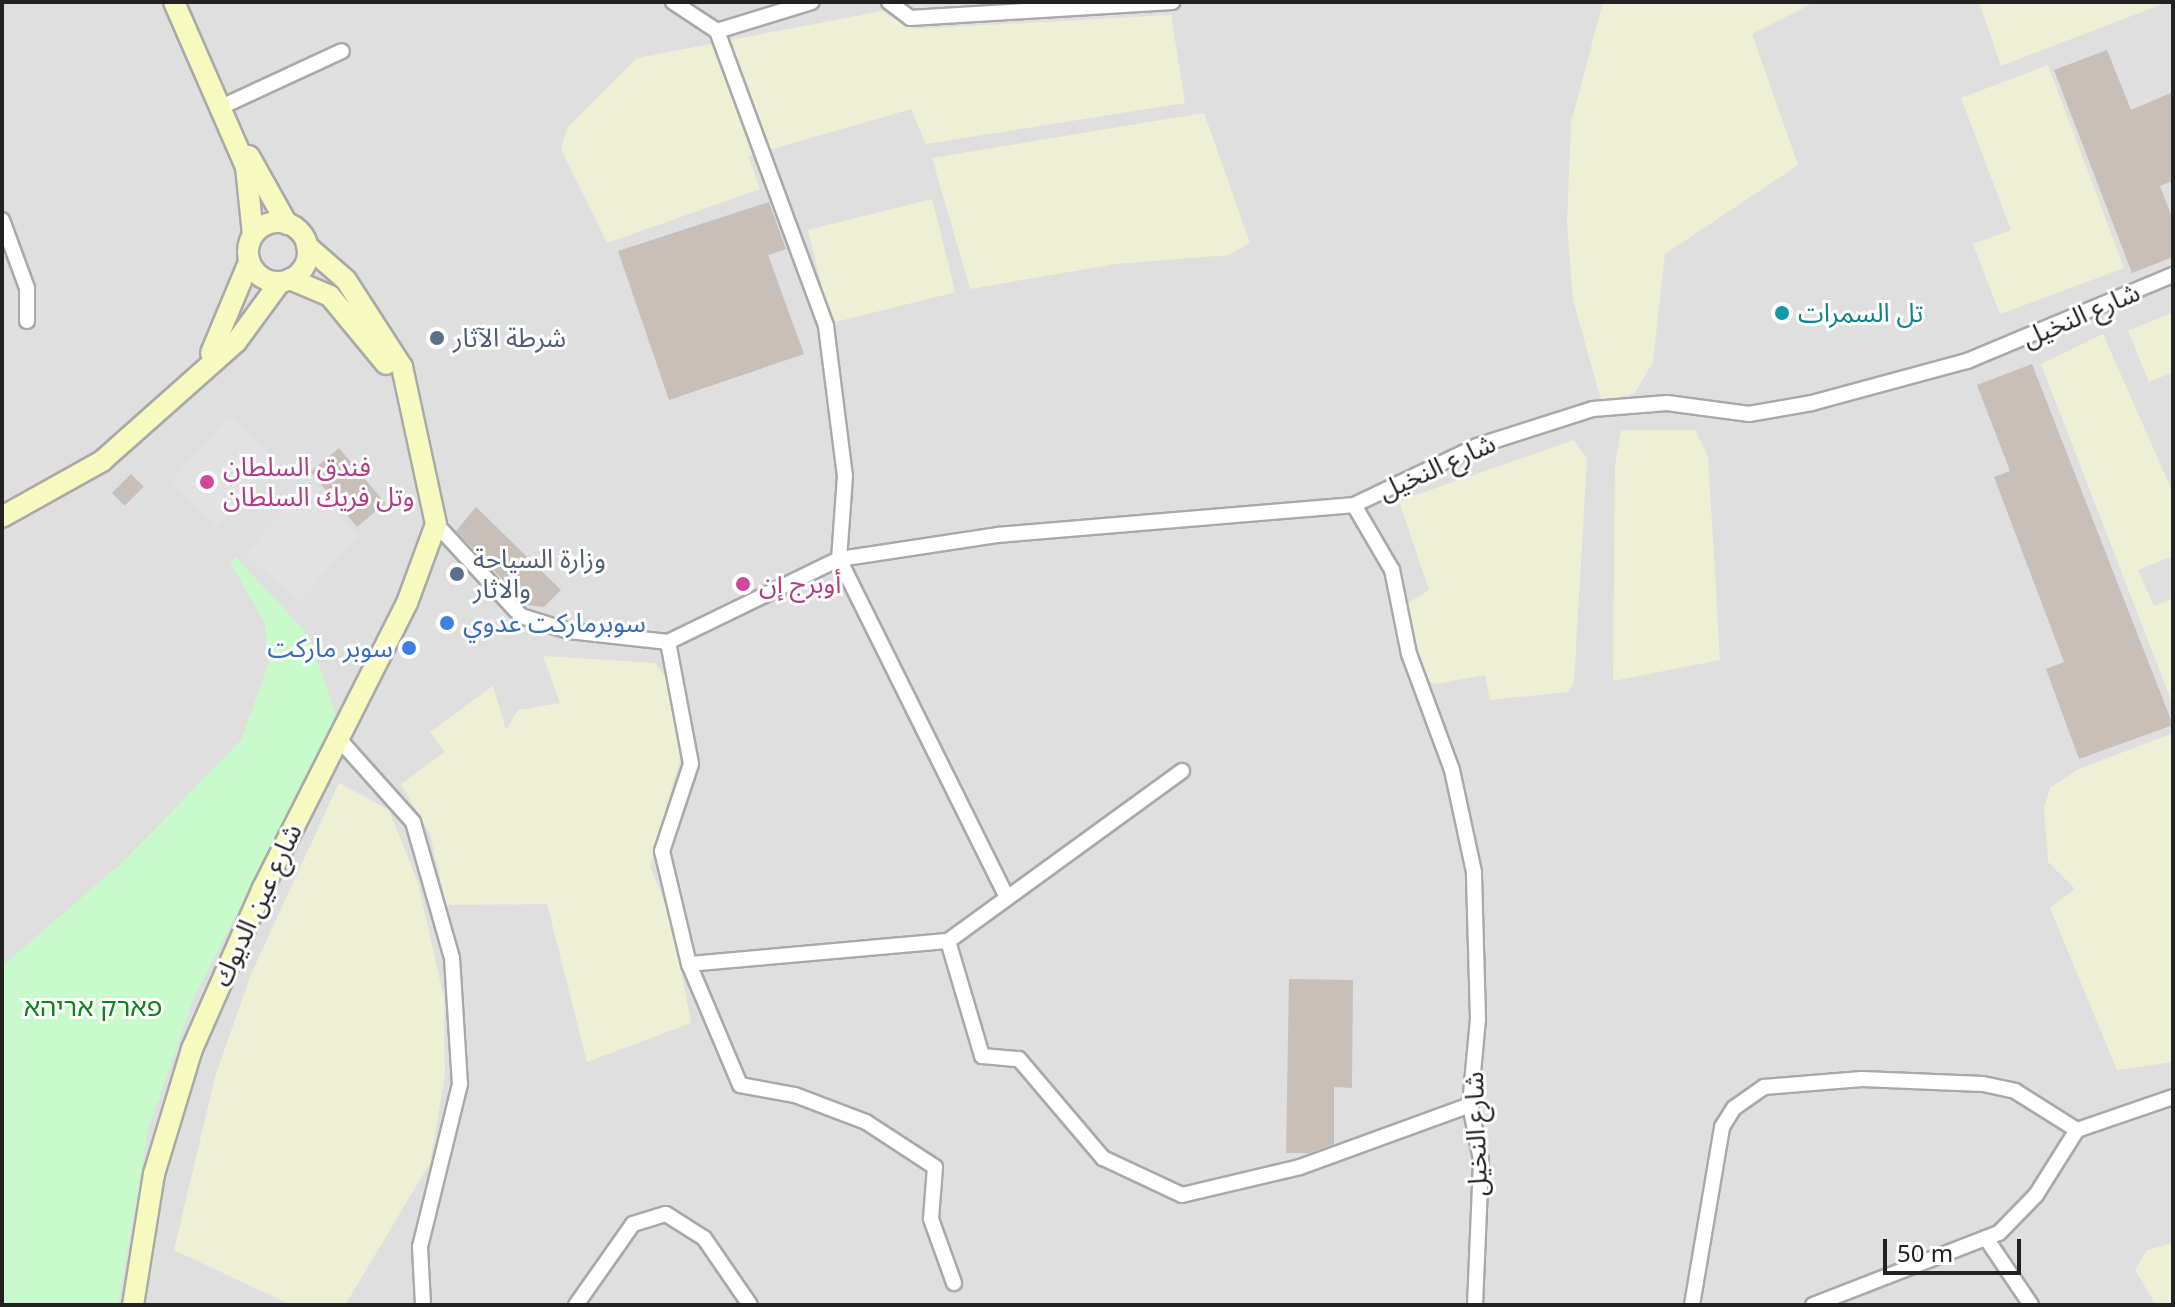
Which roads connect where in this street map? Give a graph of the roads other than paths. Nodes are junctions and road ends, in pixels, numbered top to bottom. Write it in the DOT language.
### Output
graph roads {
  1 [pos="174,2"];
  2 [pos="673,2"];
  3 [pos="812,2"];
  4 [pos="889,2"];
  5 [pos="1173,2"];
  6 [pos="1071,5"];
  7 [pos="717,31"];
  8 [pos="342,51"];
  9 [pos="221,107"];
  10 [pos="2,220"];
  11 [pos="287,224"];
  12 [pos="253,235"];
  13 [pos="307,246"];
  14 [pos="249,262"];
  15 [pos="2173,275"];
  16 [pos="285,280"];
  17 [pos="27,321"];
  18 [pos="189,380"];
  19 [pos="417,415"];
  20 [pos="1354,505"];
  21 [pos="2,517"];
  22 [pos="436,524"];
  23 [pos="839,559"];
  24 [pos="668,642"];
  25 [pos="337,737"];
  26 [pos="1182,771"];
  27 [pos="1007,898"];
  28 [pos="948,941"];
  29 [pos="689,964"];
  30 [pos="2173,1097"];
  31 [pos="1470,1105"];
  32 [pos="2077,1130"];
  33 [pos="1986,1238"];
  34 [pos="954,1283"];
  35 [pos="133,1305"];
  36 [pos="423,1305"];
  37 [pos="576,1305"];
  38 [pos="750,1305"];
  39 [pos="1475,1305"];
  40 [pos="1692,1305"];
  41 [pos="1813,1305"];
  42 [pos="2031,1305"];
  1 -- 9 [label="main road"];
  2 -- 7 [label="street"];
  3 -- 7 [label="street"];
  4 -- 6 [label="street"];
  5 -- 6 [label="street"];
  7 -- 23 [label="street"];
  8 -- 9 [label="street"];
  9 -- 11 [label="main road"];
  9 -- 12 [label="main road"];
  10 -- 17 [label="street"];
  11 -- 12 [label="main road"];
  11 -- 13 [label="main road"];
  12 -- 14 [label="main road"];
  13 -- 16 [label="main road"];
  13 -- 19 [label="main road"];
  14 -- 16 [label="main road"];
  14 -- 18 [label="main road"];
  15 -- 20 [label="street, شارع النخيل"];
  16 -- 18 [label="main road"];
  16 -- 19 [label="main road"];
  18 -- 21 [label="main road"];
  19 -- 22 [label="main road"];
  20 -- 23 [label="street"];
  20 -- 31 [label="street, شارع النخيل"];
  22 -- 24 [label="street"];
  22 -- 25 [label="main road, شارع عين الديوك"];
  23 -- 24 [label="street"];
  23 -- 27 [label="street"];
  24 -- 29 [label="street"];
  25 -- 35 [label="main road, شارع عين الديوك"];
  25 -- 36 [label="street"];
  26 -- 27 [label="street"];
  27 -- 28 [label="street"];
  28 -- 29 [label="street"];
  28 -- 31 [label="street"];
  29 -- 34 [label="street"];
  30 -- 32 [label="street"];
  31 -- 39 [label="street, شارع النخيل"];
  32 -- 33 [label="street"];
  32 -- 40 [label="street"];
  33 -- 41 [label="street"];
  33 -- 42 [label="street"];
  37 -- 38 [label="street"];
}
